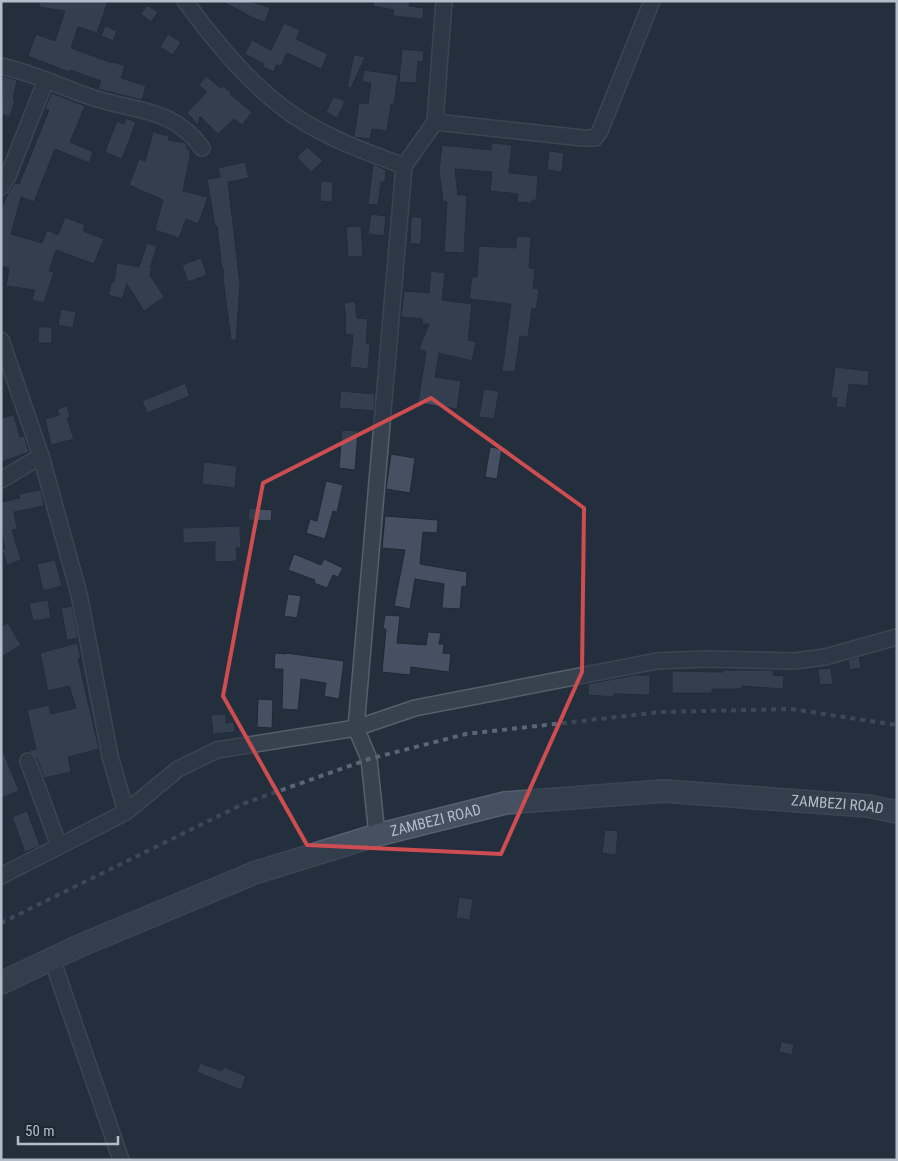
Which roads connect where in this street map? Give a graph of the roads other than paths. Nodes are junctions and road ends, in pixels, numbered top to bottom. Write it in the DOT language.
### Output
graph roads {
  1 [pos="185,1"];
  2 [pos="444,1"];
  3 [pos="652,1"];
  4 [pos="1,66"];
  5 [pos="46,80"];
  6 [pos="435,122"];
  7 [pos="202,148"];
  8 [pos="404,166"];
  9 [pos="1,187"];
  10 [pos="1,340"];
  11 [pos="41,456"];
  12 [pos="1,480"];
  13 [pos="897,637"];
  14 [pos="356,728"];
  15 [pos="28,761"];
  16 [pos="126,812"];
  17 [pos="897,812"];
  18 [pos="377,835"];
  19 [pos="59,846"];
  20 [pos="1,876"];
  21 [pos="52,960"];
  22 [pos="1,983"];
  23 [pos="121,1160"];
  1 -- 8 [label="street"];
  2 -- 6 [label="street"];
  3 -- 6 [label="street"];
  4 -- 5 [label="street"];
  5 -- 7 [label="street"];
  5 -- 9 [label="street"];
  6 -- 8 [label="street"];
  8 -- 14 [label="street"];
  10 -- 11 [label="street"];
  11 -- 12 [label="street"];
  11 -- 16 [label="street"];
  13 -- 14 [label="street"];
  14 -- 16 [label="street"];
  14 -- 18 [label="street"];
  15 -- 19 [label="street"];
  16 -- 19 [label="street"];
  17 -- 18 [label="main road, ZAMBEZI ROAD"];
  18 -- 21 [label="main road, ZAMBEZI ROAD"];
  19 -- 20 [label="street"];
  21 -- 22 [label="main road, ZAMBEZI ROAD"];
  21 -- 23 [label="street"];
}
